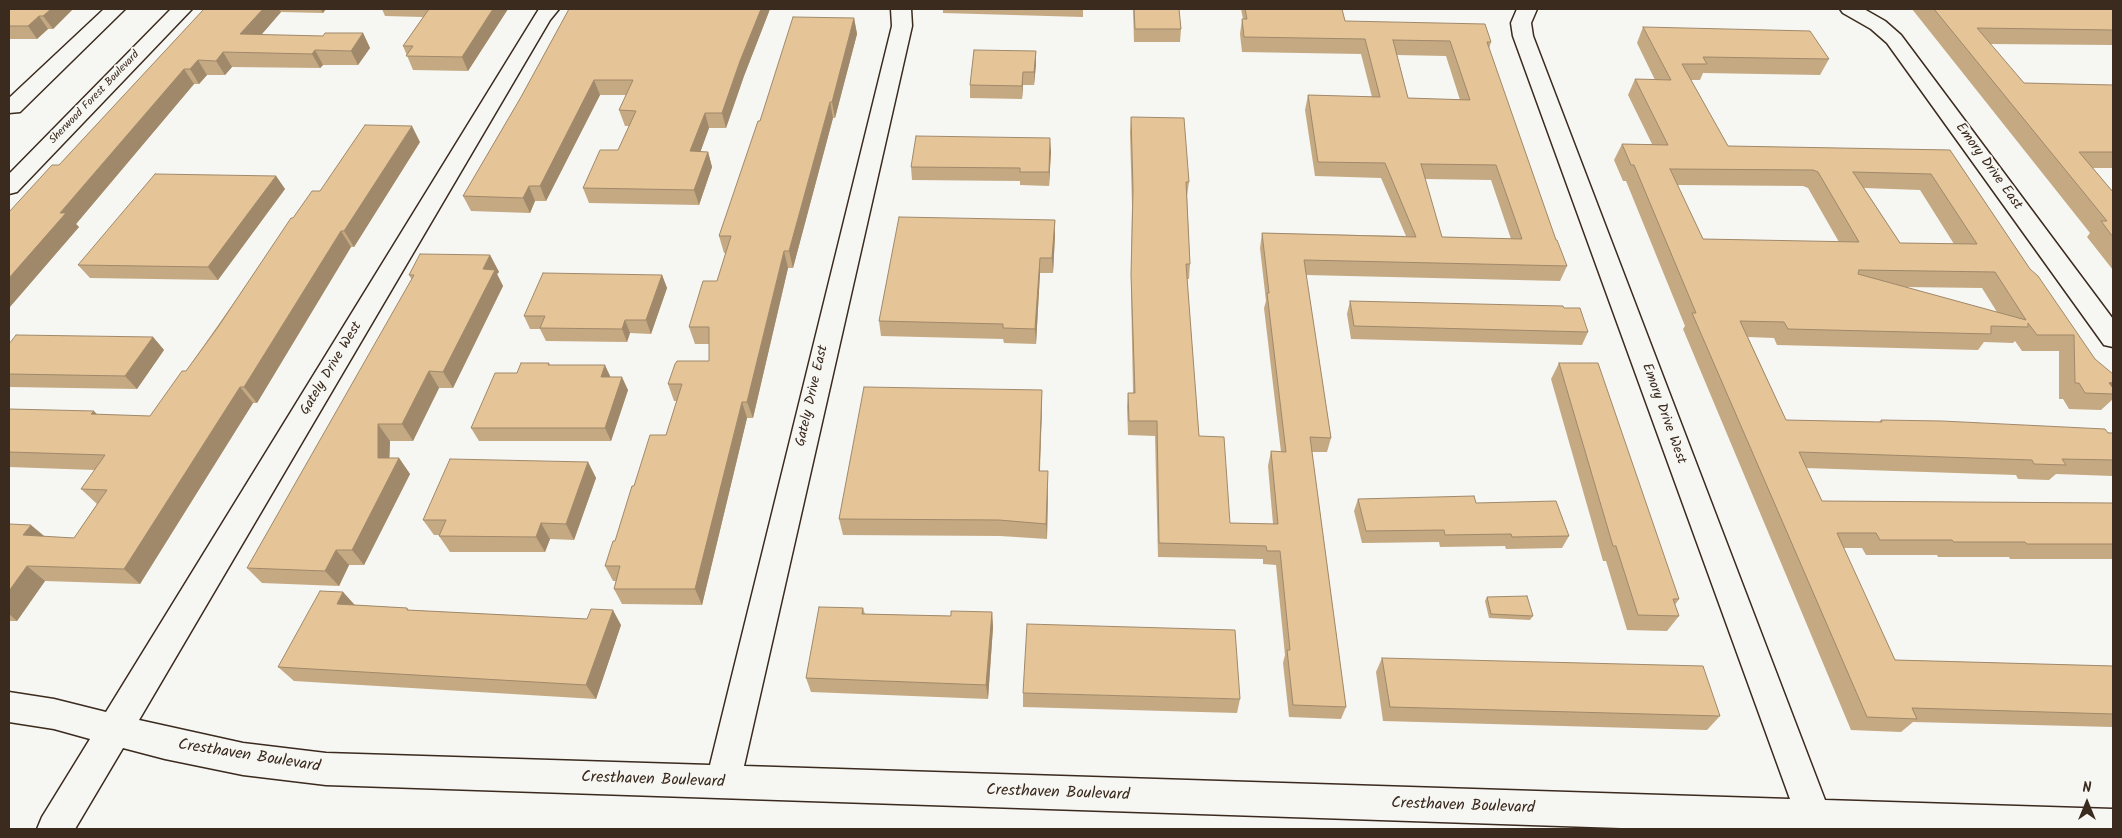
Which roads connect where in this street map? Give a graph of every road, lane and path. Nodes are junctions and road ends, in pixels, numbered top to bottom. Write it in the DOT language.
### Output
graph roads {
  1 [pos="115,9"];
  2 [pos="182,9"];
  3 [pos="548,9"];
  4 [pos="901,9"];
  5 [pos="1526,9"];
  6 [pos="1850,9"];
  7 [pos="10,108"];
  8 [pos="9,187"];
  9 [pos="2113,338"];
  10 [pos="9,707"];
  11 [pos="115,729"];
  12 [pos="723,783"];
  13 [pos="1814,818"];
  14 [pos="2113,827"];
  15 [pos="55,829"];
  1 -- 7 [label="street"];
  2 -- 8 [label="street, Sherwood Forest Boulevard"];
  3 -- 11 [label="street, Gately Drive West"];
  4 -- 12 [label="street, Gately Drive East"];
  5 -- 13 [label="street, Emory Drive West"];
  6 -- 9 [label="street, Emory Drive East"];
  10 -- 11 [label="street, Cresthaven Boulevard"];
  11 -- 12 [label="street, Cresthaven Boulevard"];
  11 -- 15 [label="street, Gately Drive West"];
  12 -- 13 [label="street, Cresthaven Boulevard"];
  13 -- 14 [label="street, Cresthaven Boulevard"];
}
